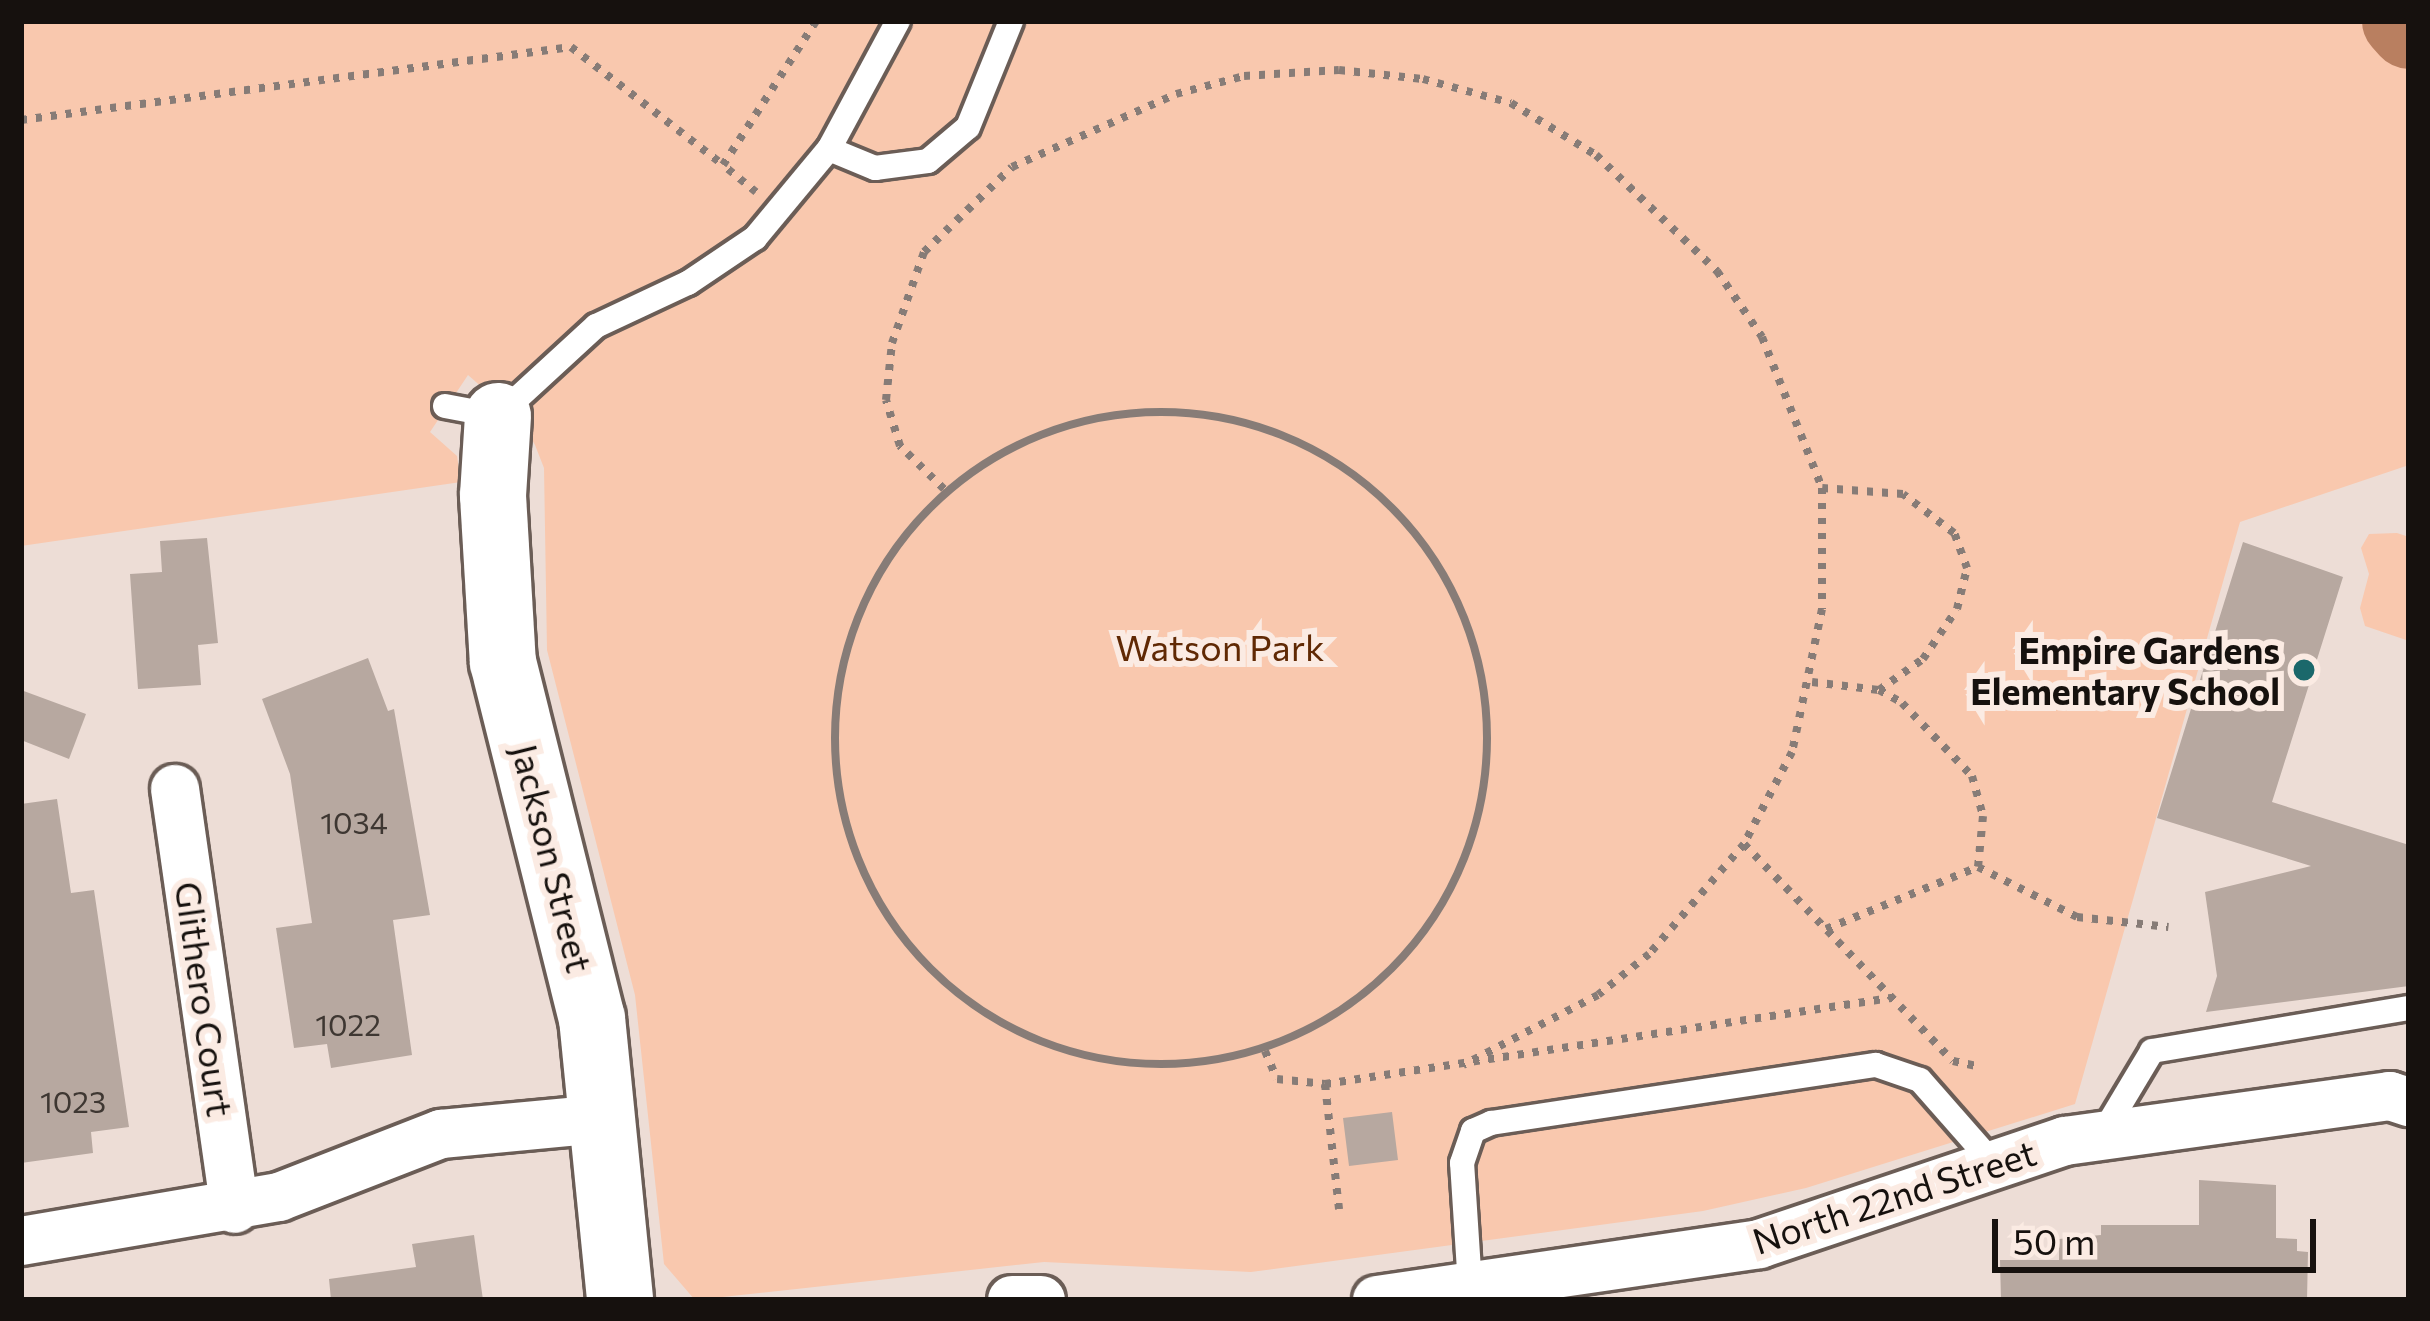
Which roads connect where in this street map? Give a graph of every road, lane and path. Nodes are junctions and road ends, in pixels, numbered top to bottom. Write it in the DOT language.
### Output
graph roads {
  1 [pos="816,21"];
  2 [pos="898,21"];
  3 [pos="1011,21"];
  4 [pos="21,120"];
  5 [pos="829,149"];
  6 [pos="723,165"];
  7 [pos="757,193"];
  8 [pos="471,411"];
  9 [pos="1822,488"];
  10 [pos="944,489"];
  11 [pos="1812,682"];
  12 [pos="1879,690"];
  13 [pos="176,789"];
  14 [pos="1744,844"];
  15 [pos="1978,867"];
  16 [pos="2168,927"];
  17 [pos="1826,929"];
  18 [pos="1890,998"];
  19 [pos="2409,1008"];
  20 [pos="1265,1051"];
  21 [pos="1463,1065"];
  22 [pos="1976,1066"];
  23 [pos="1325,1084"];
  24 [pos="2409,1102"];
  25 [pos="602,1119"];
  26 [pos="2100,1138"];
  27 [pos="1993,1163"];
  28 [pos="1339,1208"];
  29 [pos="235,1209"];
  30 [pos="21,1241"];
  31 [pos="1470,1286"];
  32 [pos="620,1300"];
  33 [pos="1012,1300"];
  34 [pos="1041,1300"];
  35 [pos="1377,1300"];
  1 -- 6 [label="path"];
  2 -- 5 [label="lane"];
  3 -- 5 [label="lane"];
  4 -- 6 [label="path"];
  5 -- 8 [label="lane"];
  6 -- 7 [label="path"];
  8 -- 25 [label="street, Jackson Street"];
  9 -- 10 [label="path"];
  9 -- 11 [label="path"];
  9 -- 12 [label="path"];
  10 -- 20 [label="path"];
  10 -- 20 [label="path"];
  11 -- 12 [label="path"];
  11 -- 14 [label="path"];
  12 -- 15 [label="path"];
  13 -- 29 [label="street, Glithero Court"];
  14 -- 17 [label="path"];
  14 -- 21 [label="path"];
  15 -- 16 [label="path"];
  15 -- 17 [label="path"];
  17 -- 18 [label="path"];
  18 -- 21 [label="path"];
  18 -- 22 [label="path"];
  19 -- 26 [label="lane"];
  20 -- 23 [label="path"];
  21 -- 23 [label="path"];
  23 -- 28 [label="path"];
  24 -- 26 [label="street, North 22nd Street"];
  25 -- 29 [label="street"];
  25 -- 32 [label="street, Jackson Street"];
  26 -- 27 [label="street, North 22nd Street"];
  27 -- 31 [label="street, North 22nd Street"];
  27 -- 31 [label="lane"];
  29 -- 30 [label="street"];
  31 -- 35 [label="street, North 22nd Street"];
  33 -- 34 [label="street"];
}
